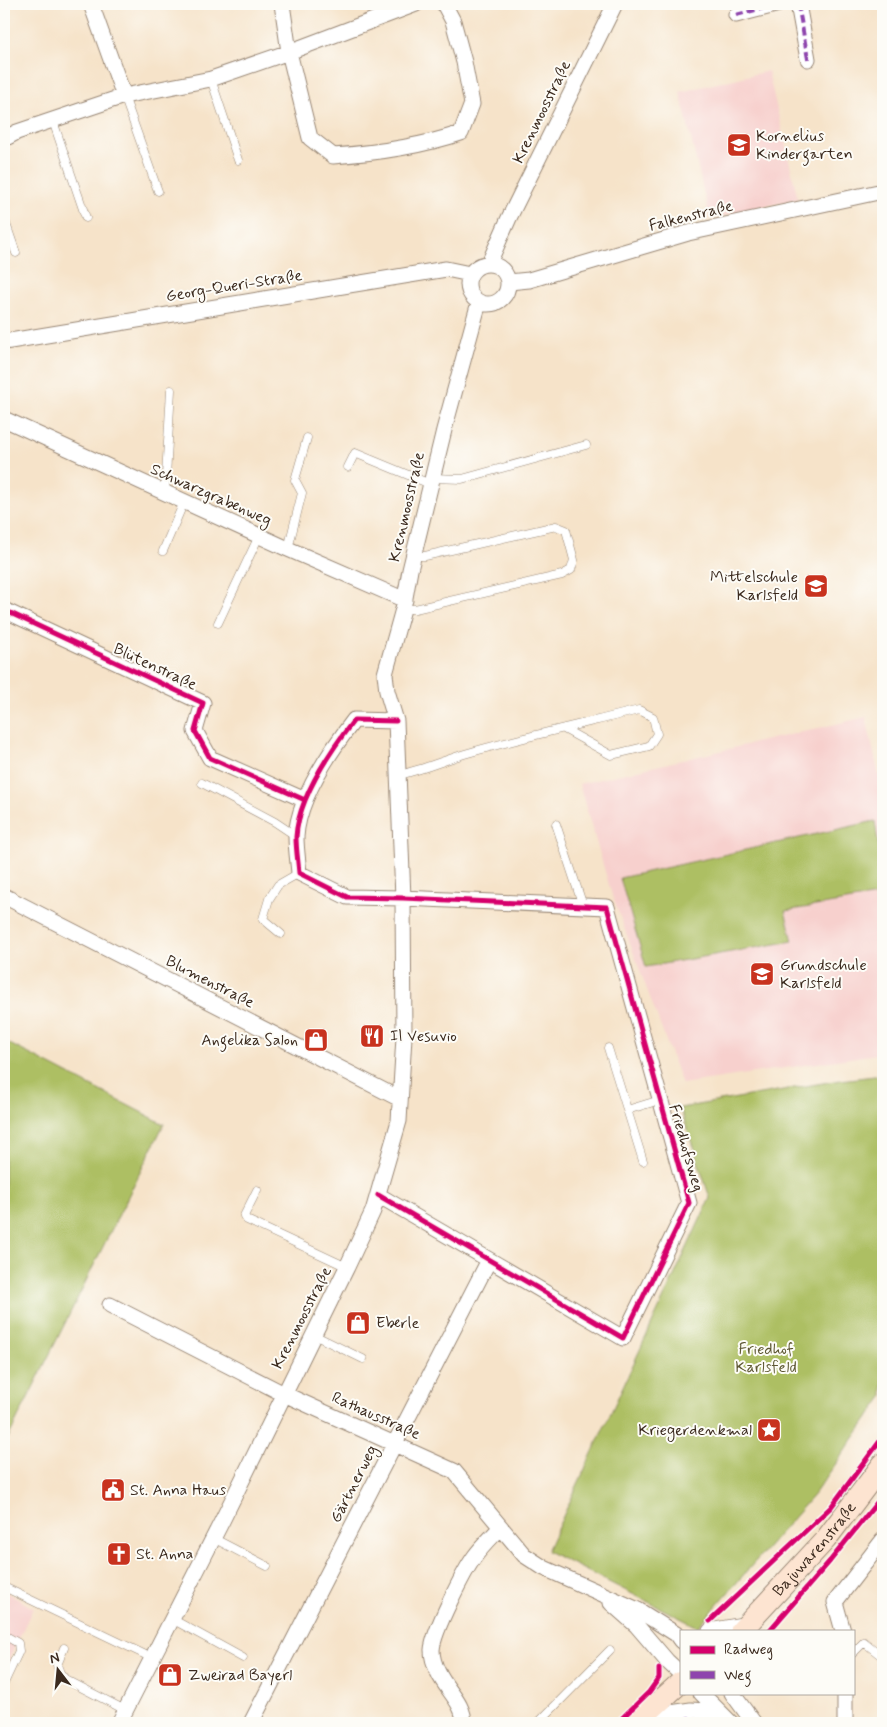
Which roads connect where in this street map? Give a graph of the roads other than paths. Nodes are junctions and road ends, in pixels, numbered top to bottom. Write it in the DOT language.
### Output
graph roads {
  1 [pos="91,4"];
  2 [pos="282,4"];
  3 [pos="416,4"];
  4 [pos="444,4"];
  5 [pos="615,4"];
  6 [pos="779,4"];
  7 [pos="798,4"];
  8 [pos="736,15"];
  9 [pos="289,52"];
  10 [pos="808,59"];
  11 [pos="211,79"];
  12 [pos="124,96"];
  13 [pos="53,121"];
  14 [pos="4,139"];
  15 [pos="238,160"];
  16 [pos="158,191"];
  17 [pos="883,191"];
  18 [pos="4,218"];
  19 [pos="86,218"];
  20 [pos="16,254"];
  21 [pos="489,263"];
  22 [pos="470,274"];
  23 [pos="509,282"];
  24 [pos="479,302"];
  25 [pos="4,342"];
  26 [pos="171,390"];
  27 [pos="4,419"];
  28 [pos="307,438"];
  29 [pos="586,446"];
  30 [pos="348,468"];
  31 [pos="431,481"];
  32 [pos="164,493"];
  33 [pos="184,502"];
  34 [pos="259,536"];
  35 [pos="288,549"];
  36 [pos="163,551"];
  37 [pos="413,556"];
  38 [pos="404,604"];
  39 [pos="4,610"];
  40 [pos="218,623"];
  41 [pos="396,721"];
  42 [pos="564,729"];
  43 [pos="398,774"];
  44 [pos="202,783"];
  45 [pos="305,800"];
  46 [pos="556,824"];
  47 [pos="296,836"];
  48 [pos="299,873"];
  49 [pos="4,896"];
  50 [pos="403,898"];
  51 [pos="583,906"];
  52 [pos="280,934"];
  53 [pos="608,1048"];
  54 [pos="400,1099"];
  55 [pos="660,1100"];
  56 [pos="626,1110"];
  57 [pos="643,1161"];
  58 [pos="257,1190"];
  59 [pos="378,1195"];
  60 [pos="489,1260"];
  61 [pos="347,1267"];
  62 [pos="110,1304"];
  63 [pos="314,1335"];
  64 [pos="363,1359"];
  65 [pos="284,1394"];
  66 [pos="395,1443"];
  67 [pos="883,1464"];
  68 [pos="501,1527"];
  69 [pos="213,1538"];
  70 [pos="883,1540"];
  71 [pos="267,1566"];
  72 [pos="4,1587"];
  73 [pos="600,1594"];
  74 [pos="172,1619"];
  75 [pos="744,1627"];
  76 [pos="718,1630"];
  77 [pos="843,1630"];
  78 [pos="4,1635"];
  79 [pos="679,1636"];
  80 [pos="64,1648"];
  81 [pos="610,1650"];
  82 [pos="854,1652"];
  83 [pos="883,1657"];
  84 [pos="152,1658"];
  85 [pos="242,1658"];
  86 [pos="680,1673"];
  87 [pos="4,1683"];
  88 [pos="680,1683"];
  89 [pos="702,1694"];
  90 [pos="733,1694"];
  91 [pos="845,1694"];
  92 [pos="719,1712"];
  93 [pos="122,1717"];
  94 [pos="640,1720"];
  95 [pos="251,1723"];
  96 [pos="464,1723"];
  97 [pos="538,1723"];
  98 [pos="731,1723"];
  99 [pos="754,1723"];
  100 [pos="845,1723"];
  1 -- 12 [label="street"];
  2 -- 9 [label="street"];
  3 -- 9 [label="street"];
  4 -- 9 [label="street"];
  5 -- 21 [label="street, Krenmoosstraße"];
  6 -- 8 [label="street"];
  7 -- 10 [label="street"];
  9 -- 11 [label="street"];
  11 -- 12 [label="street"];
  11 -- 15 [label="lane"];
  12 -- 13 [label="street"];
  12 -- 16 [label="lane"];
  13 -- 14 [label="street"];
  13 -- 19 [label="lane"];
  17 -- 23 [label="street, Falkenstraße"];
  18 -- 20 [label="lane"];
  21 -- 22 [label="street"];
  21 -- 23 [label="street"];
  22 -- 24 [label="street"];
  22 -- 25 [label="street, Georg-Queri-Straße"];
  23 -- 24 [label="street"];
  24 -- 31 [label="street, Krenmoosstraße"];
  26 -- 32 [label="lane"];
  27 -- 32 [label="street, Schwarzgrabenweg"];
  28 -- 35 [label="lane"];
  29 -- 31 [label="lane"];
  30 -- 31 [label="lane"];
  31 -- 37 [label="street, Krenmoosstraße"];
  32 -- 33 [label="street, Schwarzgrabenweg"];
  33 -- 34 [label="street, Schwarzgrabenweg"];
  33 -- 36 [label="lane"];
  34 -- 35 [label="street, Schwarzgrabenweg"];
  34 -- 40 [label="lane"];
  35 -- 38 [label="street, Schwarzgrabenweg"];
  37 -- 38 [label="street, Krenmoosstraße"];
  37 -- 38 [label="lane"];
  38 -- 41 [label="street, Krenmoosstraße"];
  39 -- 45 [label="street, Blütenstraße"];
  41 -- 43 [label="street, Krenmoosstraße"];
  41 -- 45 [label="street"];
  42 -- 42 [label="lane"];
  42 -- 43 [label="lane"];
  43 -- 50 [label="street, Krenmoosstraße"];
  44 -- 47 [label="lane"];
  45 -- 47 [label="street"];
  46 -- 51 [label="lane"];
  47 -- 48 [label="street"];
  48 -- 50 [label="street"];
  48 -- 52 [label="lane"];
  49 -- 54 [label="street, Blumenstraße"];
  50 -- 51 [label="street, Friedhofsweg"];
  50 -- 54 [label="street, Krenmoosstraße"];
  51 -- 55 [label="street, Friedhofsweg"];
  53 -- 56 [label="lane"];
  54 -- 59 [label="street, Krenmoosstraße"];
  55 -- 56 [label="lane"];
  55 -- 60 [label="street, Friedhofsweg"];
  56 -- 57 [label="lane"];
  58 -- 61 [label="lane"];
  59 -- 60 [label="street, Friedhofsweg"];
  59 -- 61 [label="street, Krenmoosstraße"];
  60 -- 66 [label="street, Gärtnerweg"];
  61 -- 63 [label="street, Krenmoosstraße"];
  62 -- 65 [label="street, Rathausstraße"];
  63 -- 64 [label="lane"];
  63 -- 65 [label="street, Krenmoosstraße"];
  65 -- 66 [label="street, Rathausstraße"];
  65 -- 69 [label="street, Krenmoosstraße"];
  66 -- 68 [label="street, Rathausstraße"];
  66 -- 95 [label="street, Gärtnerweg"];
  67 -- 75 [label="main road, Bajuwarenstraße"];
  68 -- 73 [label="street, Rathausstraße"];
  68 -- 96 [label="street"];
  69 -- 71 [label="lane"];
  69 -- 74 [label="street, Krenmoosstraße"];
  70 -- 77 [label="street"];
  72 -- 84 [label="lane"];
  73 -- 79 [label="street, Rathausstraße"];
  73 -- 86 [label="street, Rathausstraße"];
  74 -- 84 [label="street, Krenmoosstraße"];
  74 -- 85 [label="lane"];
  75 -- 76 [label="street"];
  78 -- 87 [label="lane"];
  80 -- 93 [label="lane"];
  81 -- 97 [label="lane"];
  82 -- 83 [label="lane"];
  84 -- 93 [label="street, Krenmoosstraße"];
  88 -- 94 [label="main road"];
  89 -- 92 [label="street"];
  90 -- 99 [label="street"];
  91 -- 100 [label="street"];
  92 -- 94 [label="street"];
  92 -- 98 [label="street"];
}
